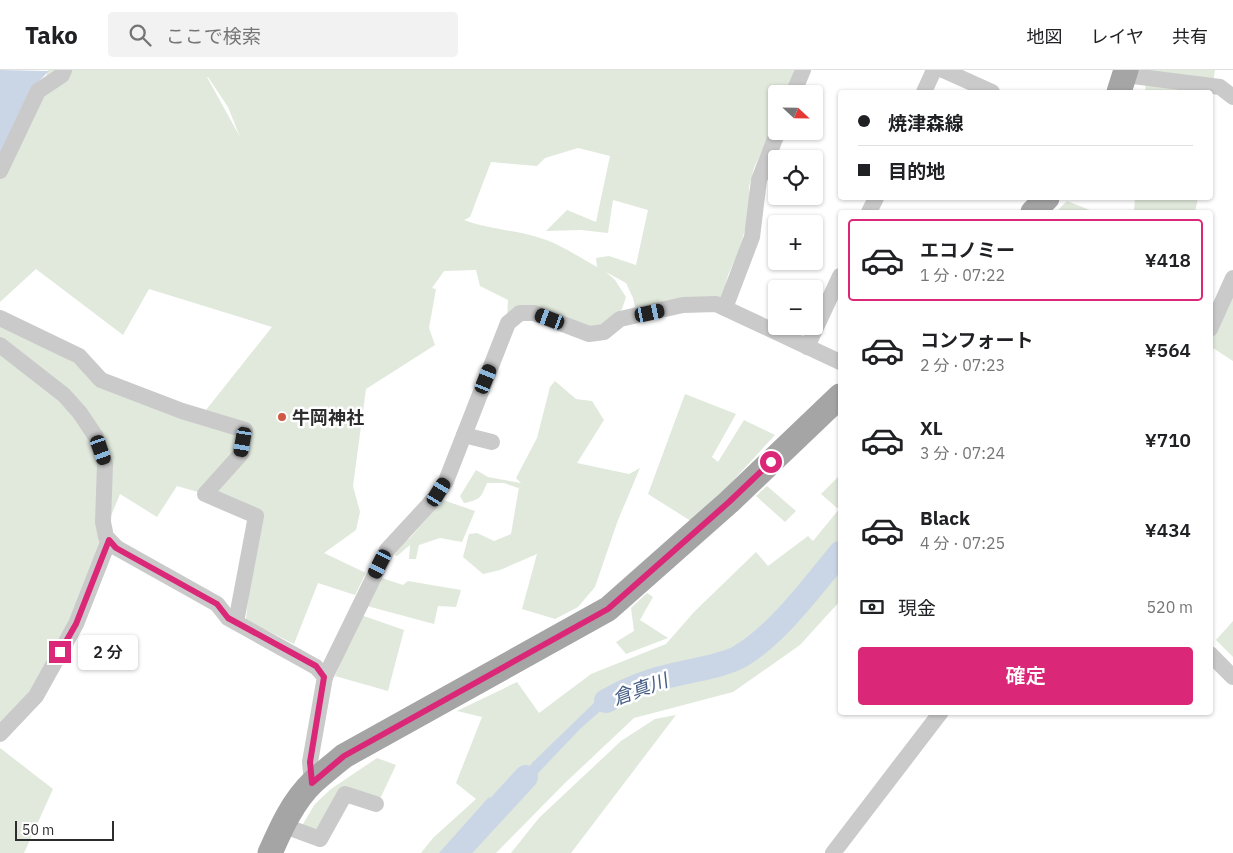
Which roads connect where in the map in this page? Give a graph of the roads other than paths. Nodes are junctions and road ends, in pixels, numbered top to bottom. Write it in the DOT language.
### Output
graph roads {
  1 [pos="64,70"];
  2 [pos="803,70"];
  3 [pos="934,70"];
  4 [pos="943,70"];
  5 [pos="1129,79"];
  6 [pos="797,85"];
  7 [pos="925,90"];
  8 [pos="988,90"];
  9 [pos="1233,97"];
  10 [pos="775,140"];
  11 [pos="0,171"];
  12 [pos="1045,200"];
  13 [pos="1035,210"];
  14 [pos="1233,278"];
  15 [pos="838,280"];
  16 [pos="725,308"];
  17 [pos="0,318"];
  18 [pos="1213,321"];
  19 [pos="0,345"];
  20 [pos="808,347"];
  21 [pos="838,361"];
  22 [pos="838,398"];
  23 [pos="464,435"];
  24 [pos="492,442"];
  25 [pos="109,540"];
  26 [pos="236,622"];
  27 [pos="1213,657"];
  28 [pos="324,677"];
  29 [pos="1233,677"];
  30 [pos="939,715"];
  31 [pos="0,734"];
  32 [pos="312,783"];
  33 [pos="376,804"];
  34 [pos="282,825"];
  35 [pos="270,853"];
  36 [pos="833,853"];
  1 -- 11 [label="street"];
  2 -- 6 [label="street"];
  3 -- 7 [label="street"];
  4 -- 8 [label="street"];
  5 -- 9 [label="street"];
  10 -- 16 [label="street"];
  12 -- 13 [label="main road"];
  14 -- 18 [label="street"];
  15 -- 20 [label="street"];
  16 -- 20 [label="street"];
  16 -- 23 [label="street"];
  17 -- 26 [label="street"];
  19 -- 25 [label="street"];
  20 -- 21 [label="street"];
  22 -- 32 [label="main road"];
  23 -- 24 [label="street"];
  23 -- 28 [label="street"];
  25 -- 26 [label="street"];
  25 -- 31 [label="street"];
  26 -- 28 [label="street"];
  27 -- 29 [label="street"];
  28 -- 32 [label="street"];
  30 -- 36 [label="street"];
  32 -- 34 [label="main road"];
  33 -- 34 [label="street"];
  34 -- 35 [label="main road"];
}
